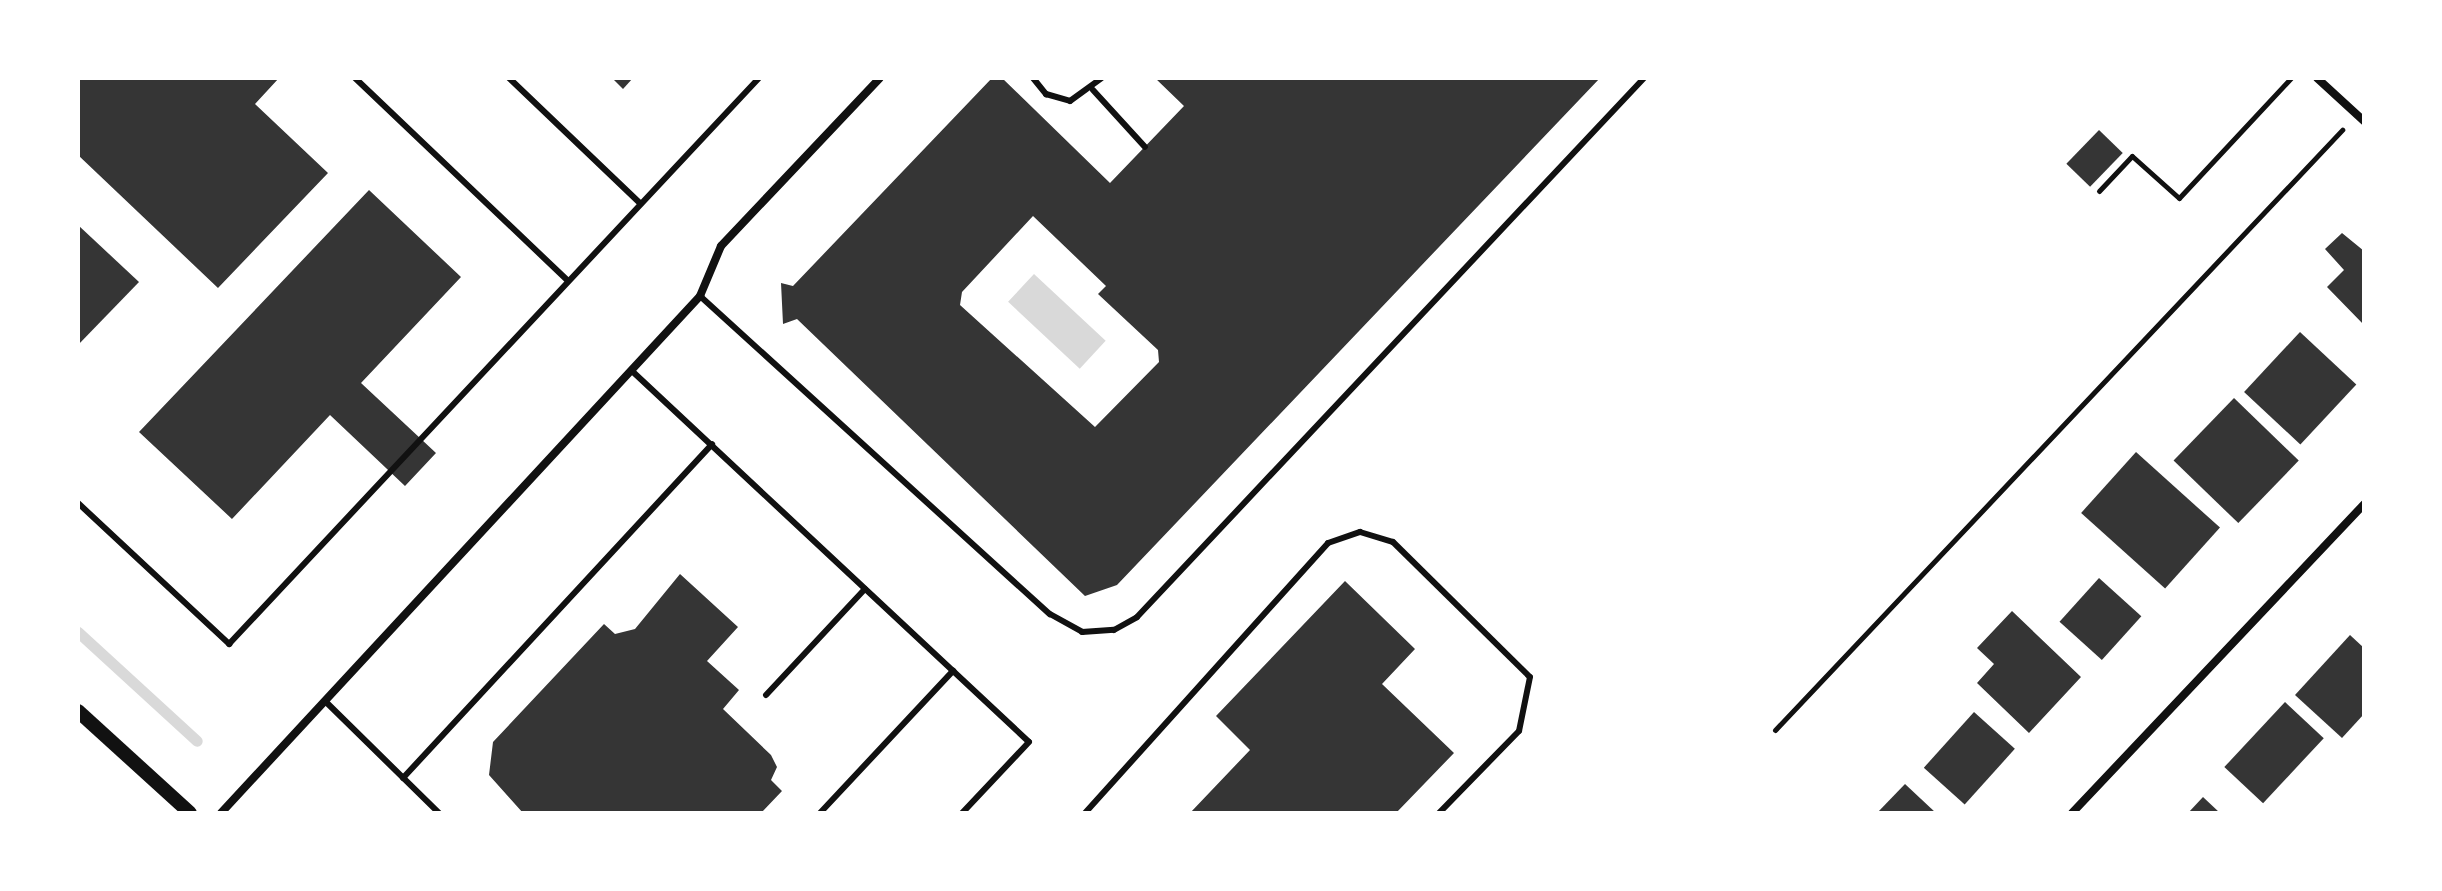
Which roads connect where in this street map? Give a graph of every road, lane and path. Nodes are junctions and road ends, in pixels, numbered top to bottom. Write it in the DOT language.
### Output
graph roads {
  1 [pos="355,78"];
  2 [pos="509,78"];
  3 [pos="759,78"];
  4 [pos="880,78"];
  5 [pos="1033,78"];
  6 [pos="1102,78"];
  7 [pos="1644,78"];
  8 [pos="2291,78"];
  9 [pos="2317,78"];
  10 [pos="1093,90"];
  11 [pos="2360,118"];
  12 [pos="1145,147"];
  13 [pos="2099,191"];
  14 [pos="641,204"];
  15 [pos="568,281"];
  16 [pos="700,296"];
  17 [pos="632,371"];
  18 [pos="712,444"];
  19 [pos="78,503"];
  20 [pos="2364,504"];
  21 [pos="865,589"];
  22 [pos="953,671"];
  23 [pos="766,695"];
  24 [pos="325,701"];
  25 [pos="78,711"];
  26 [pos="1775,730"];
  27 [pos="403,778"];
  28 [pos="190,813"];
  29 [pos="221,813"];
  30 [pos="439,813"];
  31 [pos="820,813"];
  32 [pos="962,813"];
  33 [pos="1085,813"];
  34 [pos="1439,813"];
  35 [pos="2072,813"];
  1 -- 15 [label="lane"];
  2 -- 14 [label="lane"];
  3 -- 14 [label="lane"];
  4 -- 16 [label="street"];
  5 -- 10 [label="lane"];
  6 -- 10 [label="lane"];
  7 -- 16 [label="lane"];
  8 -- 13 [label="path"];
  9 -- 11 [label="street"];
  10 -- 12 [label="lane"];
  11 -- 26 [label="path"];
  14 -- 15 [label="lane"];
  15 -- 19 [label="lane"];
  16 -- 17 [label="street"];
  17 -- 18 [label="lane"];
  17 -- 24 [label="street"];
  18 -- 21 [label="lane"];
  18 -- 27 [label="lane"];
  20 -- 35 [label="street"];
  21 -- 22 [label="lane"];
  21 -- 23 [label="lane"];
  22 -- 31 [label="lane"];
  22 -- 32 [label="lane"];
  24 -- 27 [label="lane"];
  24 -- 29 [label="street"];
  25 -- 28 [label="street"];
  27 -- 30 [label="lane"];
  33 -- 34 [label="lane"];
}
